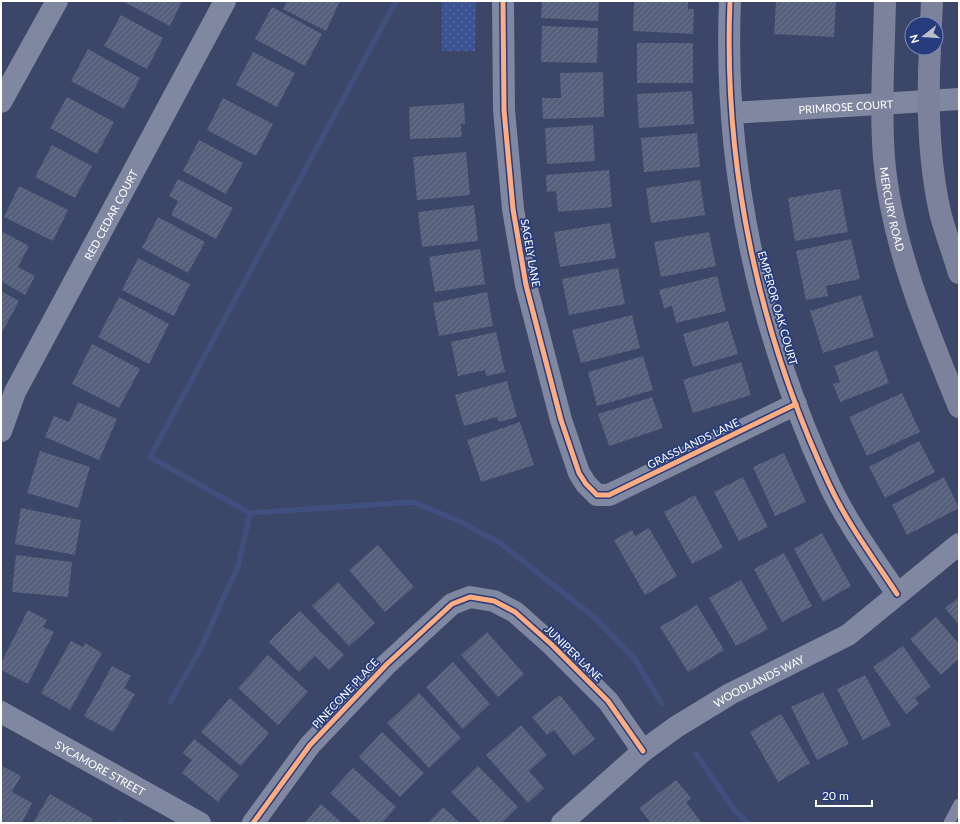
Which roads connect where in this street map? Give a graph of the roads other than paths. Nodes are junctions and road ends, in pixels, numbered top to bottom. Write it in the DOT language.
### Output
graph roads {
  1 [pos="57,1"];
  2 [pos="225,1"];
  3 [pos="503,1"];
  4 [pos="730,1"];
  5 [pos="885,1"];
  6 [pos="932,1"];
  7 [pos="931,16"];
  8 [pos="930,56"];
  9 [pos="959,99"];
  10 [pos="1,102"];
  11 [pos="927,102"];
  12 [pos="884,105"];
  13 [pos="732,114"];
  14 [pos="959,273"];
  15 [pos="796,404"];
  16 [pos="959,407"];
  17 [pos="1,431"];
  18 [pos="597,495"];
  19 [pos="959,544"];
  20 [pos="897,594"];
  21 [pos="470,597"];
  22 [pos="1,712"];
  23 [pos="643,751"];
  24 [pos="959,804"];
  25 [pos="200,823"];
  26 [pos="253,823"];
  27 [pos="562,823"];
  28 [pos="949,823"];
  1 -- 10 [label="street"];
  2 -- 17 [label="street, RED CEDAR COURT"];
  3 -- 18 [label="street, SAGELY LANE"];
  4 -- 13 [label="street, EMPEROR OAK COURT"];
  5 -- 12 [label="main road, MERCURY ROAD"];
  6 -- 7 [label="main road"];
  8 -- 11 [label="main road"];
  9 -- 11 [label="street, PRIMROSE COURT"];
  11 -- 12 [label="street, PRIMROSE COURT"];
  11 -- 14 [label="main road"];
  12 -- 13 [label="street, PRIMROSE COURT"];
  12 -- 16 [label="main road, MERCURY ROAD"];
  13 -- 15 [label="street, EMPEROR OAK COURT"];
  15 -- 18 [label="street, GRASSLANDS LANE"];
  15 -- 20 [label="street, EMPEROR OAK COURT"];
  19 -- 20 [label="street, WOODLANDS WAY"];
  20 -- 23 [label="street, WOODLANDS WAY"];
  21 -- 23 [label="street, JUNIPER LANE"];
  21 -- 26 [label="street, PINECONE PLACE"];
  22 -- 25 [label="street, SYCAMORE STREET"];
  23 -- 27 [label="street, WOODLANDS WAY"];
  24 -- 28 [label="lane"];
}
